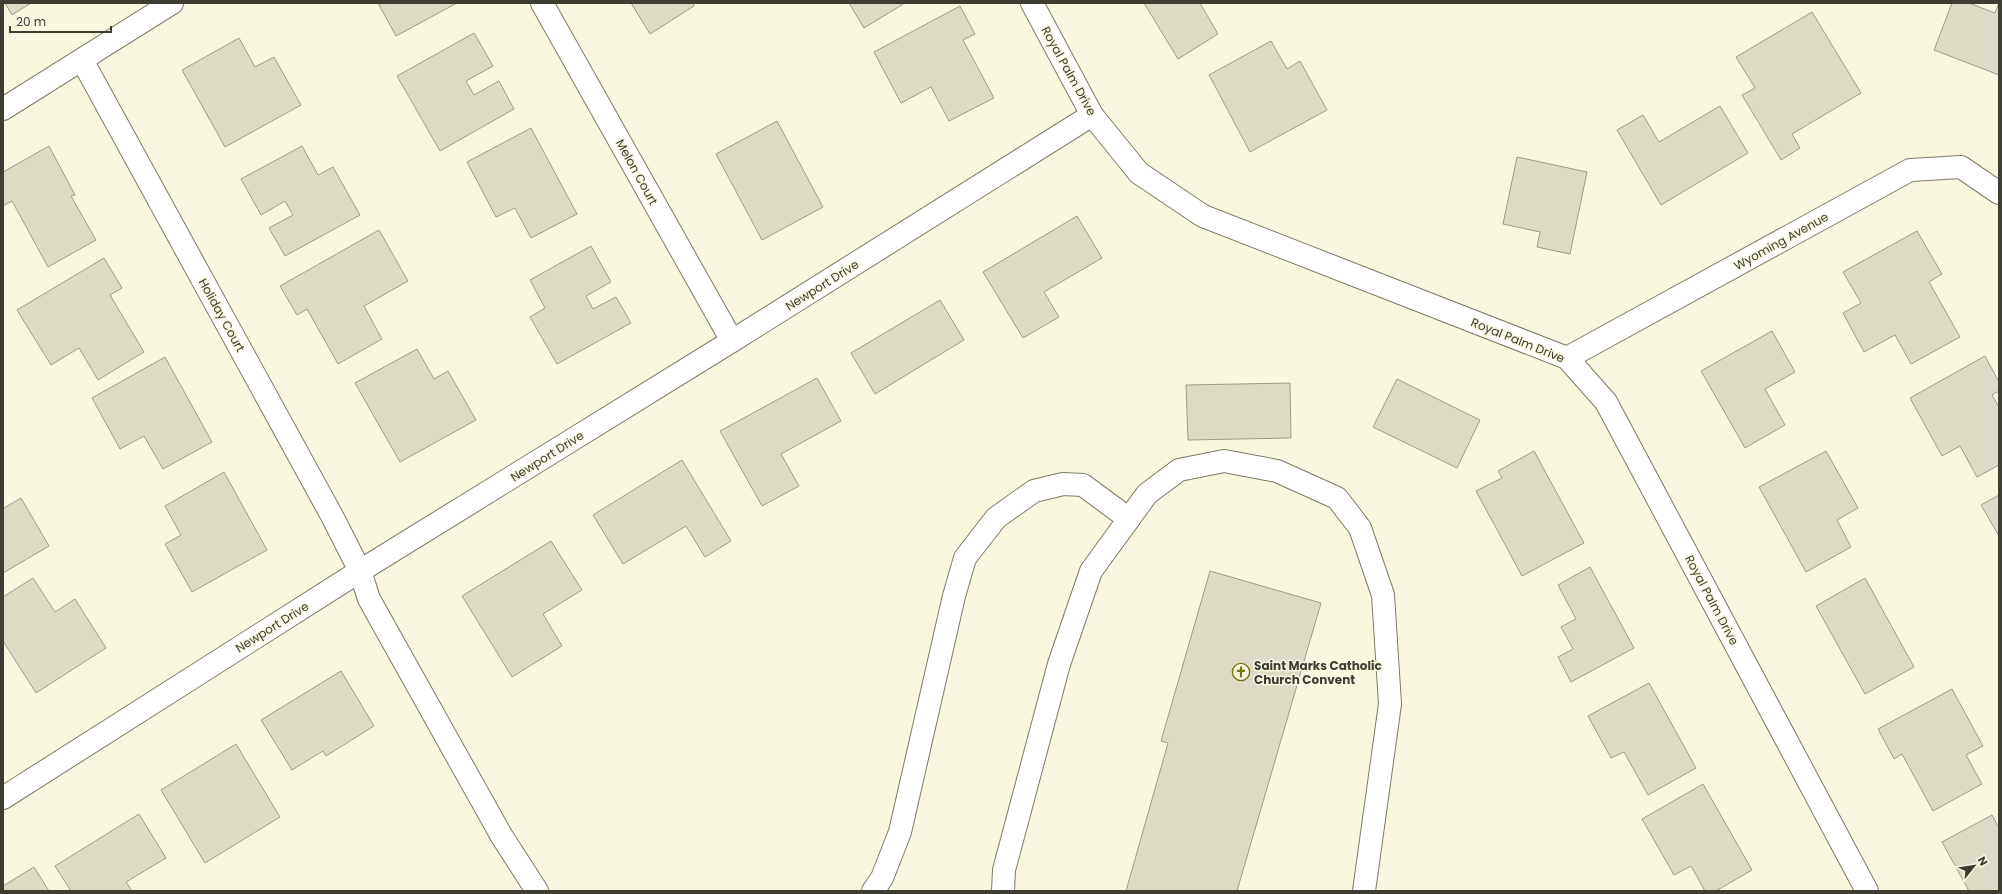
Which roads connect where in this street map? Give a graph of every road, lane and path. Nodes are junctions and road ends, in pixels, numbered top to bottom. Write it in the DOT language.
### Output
graph roads {
  1 [pos="172,3"];
  2 [pos="542,3"];
  3 [pos="1032,3"];
  4 [pos="82,60"];
  5 [pos="3,109"];
  6 [pos="1092,115"];
  7 [pos="1999,193"];
  8 [pos="732,341"];
  9 [pos="1567,358"];
  10 [pos="1129,519"];
  11 [pos="360,571"];
  12 [pos="3,798"];
  13 [pos="537,891"];
  14 [pos="873,891"];
  15 [pos="1003,891"];
  16 [pos="1364,891"];
  17 [pos="1867,891"];
  1 -- 4 [label="street"];
  2 -- 8 [label="street, Melon Court"];
  3 -- 6 [label="street, Royal Palm Drive"];
  4 -- 5 [label="street"];
  4 -- 11 [label="street, Holiday Court"];
  6 -- 8 [label="street, Newport Drive"];
  6 -- 9 [label="street, Royal Palm Drive"];
  7 -- 9 [label="street, Wyoming Avenue"];
  8 -- 11 [label="street, Newport Drive"];
  9 -- 17 [label="street, Royal Palm Drive"];
  10 -- 14 [label="street"];
  10 -- 15 [label="street"];
  10 -- 16 [label="street"];
  11 -- 12 [label="street, Newport Drive"];
  11 -- 13 [label="street, Holiday Court"];
}
